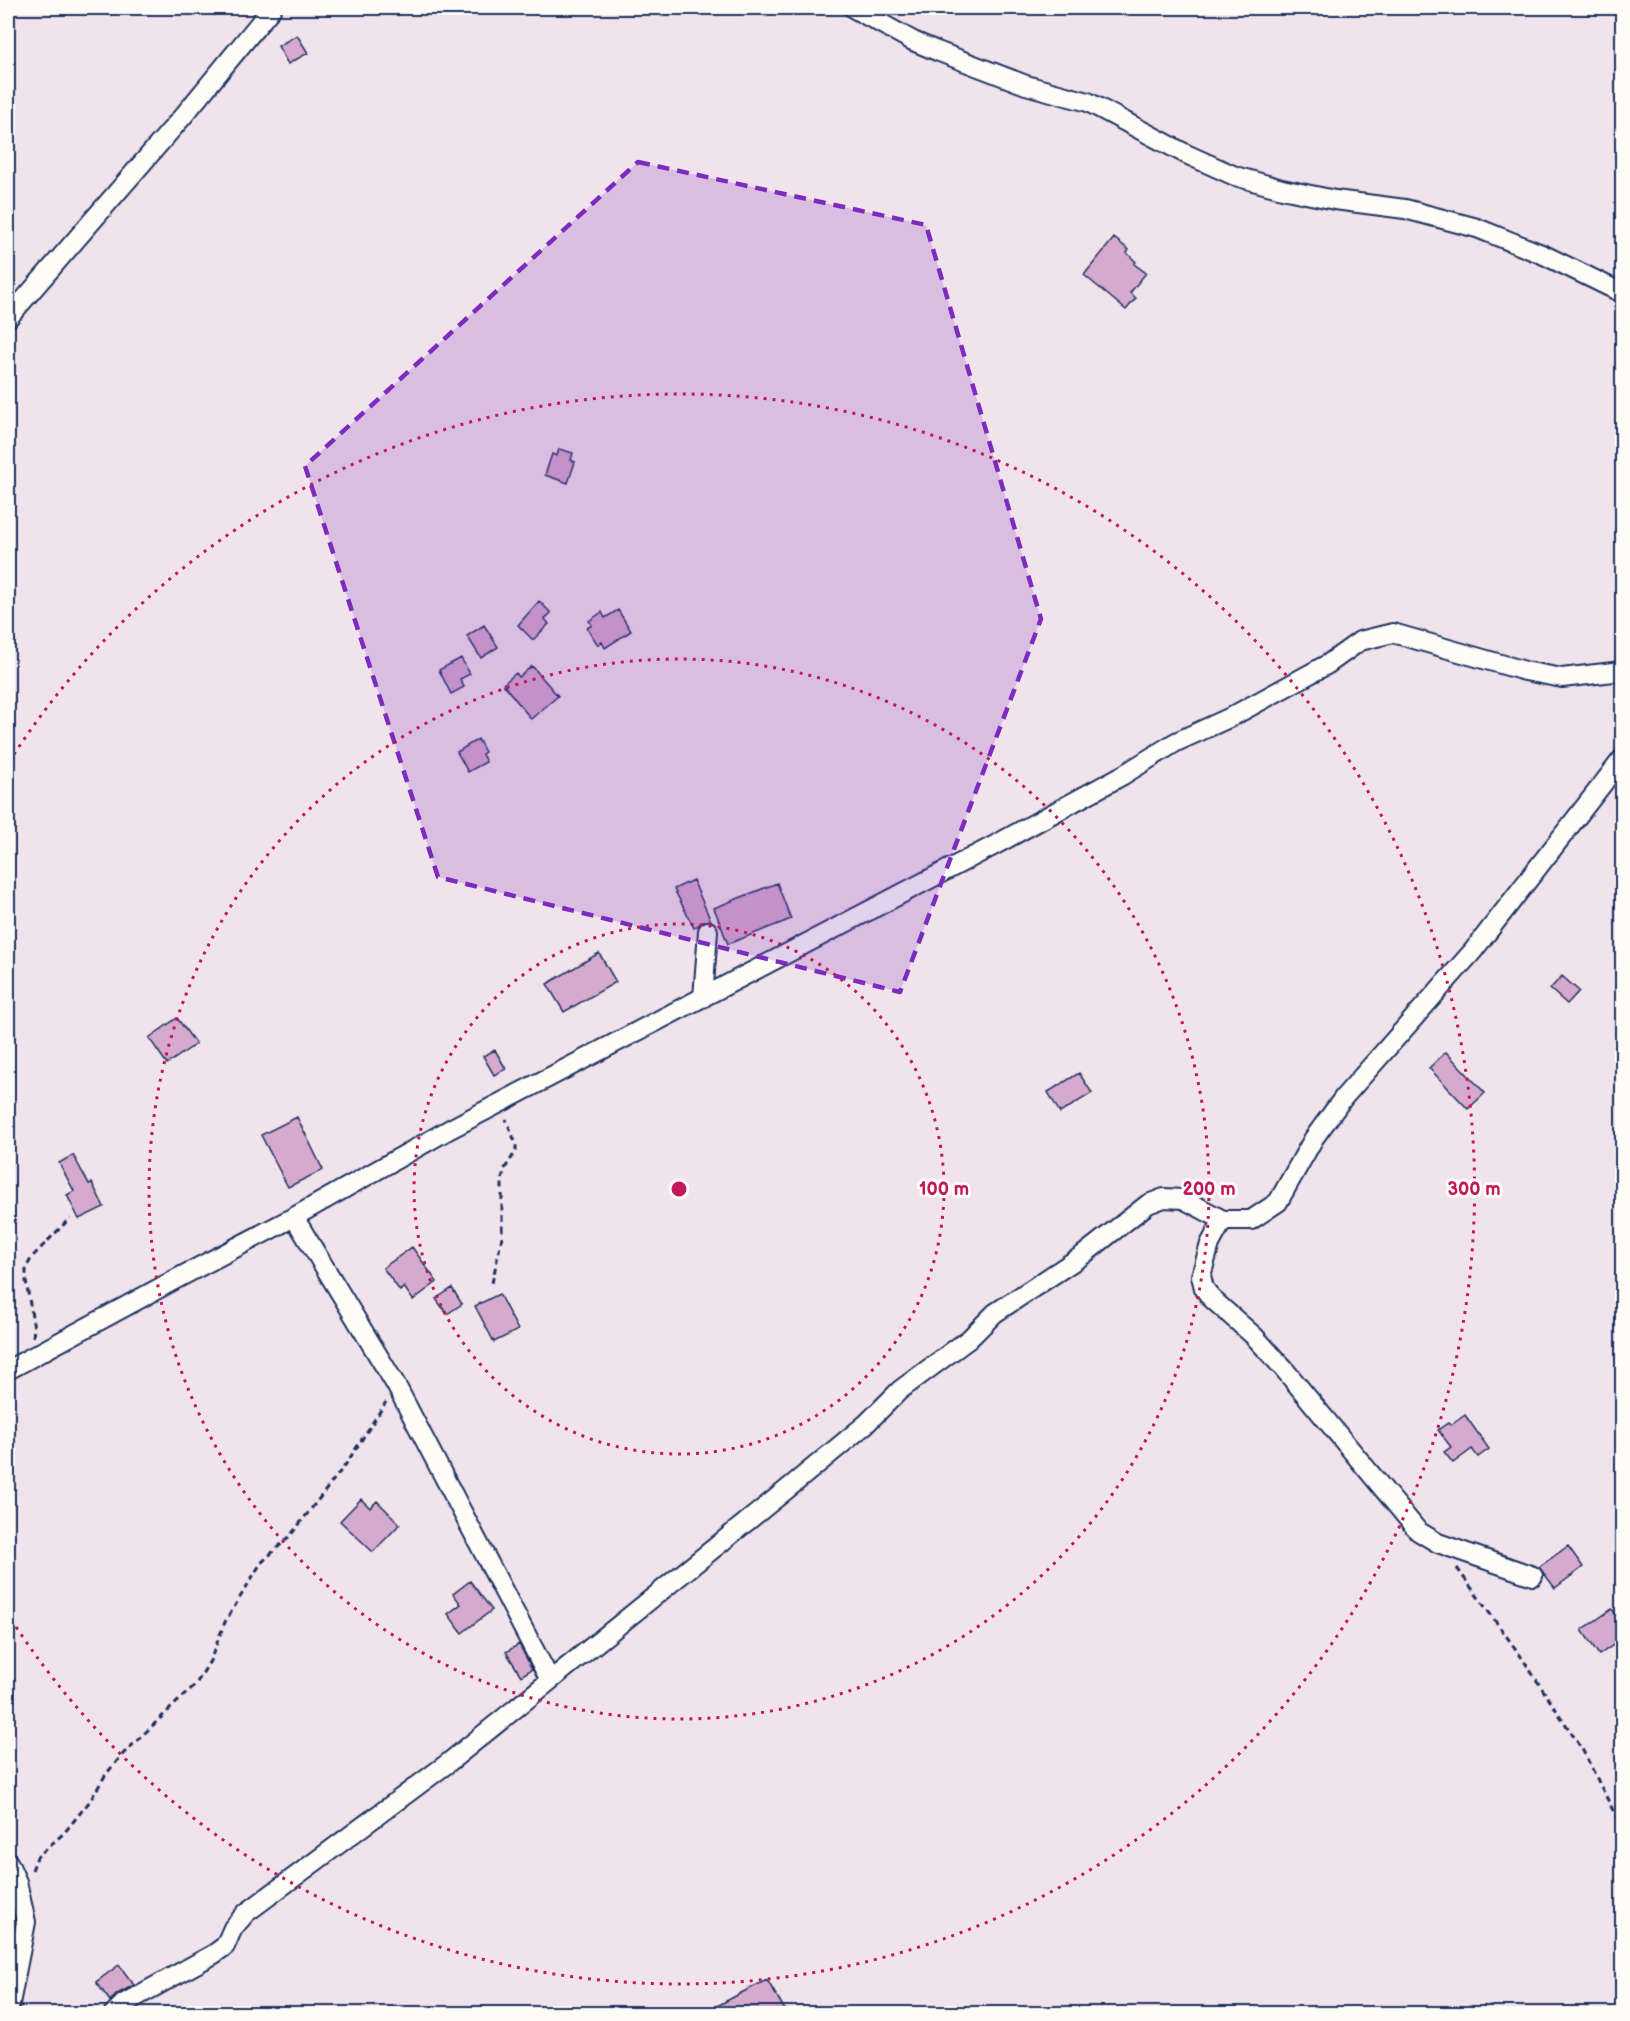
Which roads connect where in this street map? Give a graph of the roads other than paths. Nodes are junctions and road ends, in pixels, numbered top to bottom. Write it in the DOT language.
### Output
graph roads {
  1 [pos="272,8"];
  2 [pos="853,8"];
  3 [pos="1623,293"];
  4 [pos="8,318"];
  5 [pos="1623,670"];
  6 [pos="1623,759"];
  7 [pos="708,931"];
  8 [pos="703,998"];
  9 [pos="294,1217"];
  10 [pos="1222,1220"];
  11 [pos="8,1370"];
  12 [pos="1533,1576"];
  13 [pos="550,1680"];
  14 [pos="8,1862"];
  15 [pos="8,2013"];
  16 [pos="113,2013"];
  1 -- 4 [label="street"];
  2 -- 3 [label="street"];
  5 -- 8 [label="street"];
  6 -- 10 [label="street"];
  7 -- 8 [label="street"];
  8 -- 9 [label="street"];
  9 -- 11 [label="street"];
  9 -- 13 [label="street"];
  10 -- 12 [label="street"];
  10 -- 13 [label="street"];
  13 -- 16 [label="street"];
  14 -- 15 [label="street"];
}
